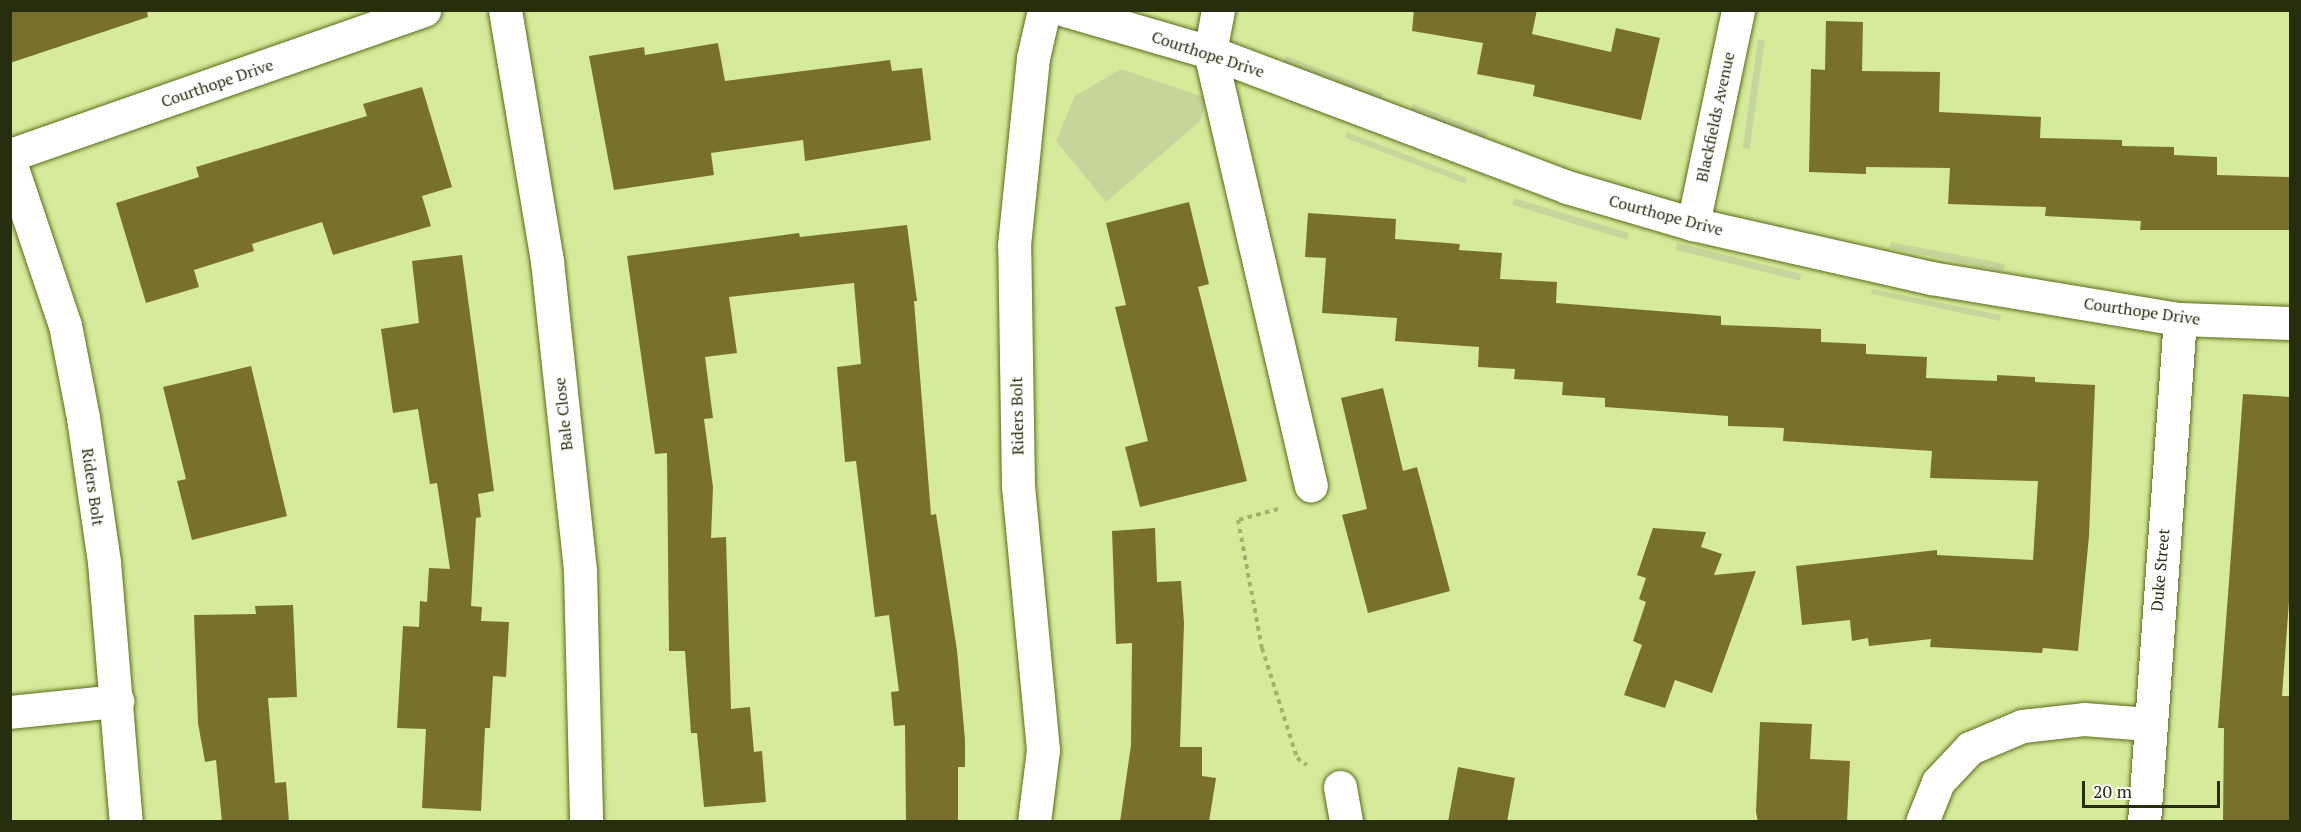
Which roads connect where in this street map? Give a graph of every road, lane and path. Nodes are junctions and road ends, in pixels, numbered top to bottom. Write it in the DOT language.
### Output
graph roads {
  1 [pos="424,10"];
  2 [pos="505,10"];
  3 [pos="1044,10"];
  4 [pos="1065,10"];
  5 [pos="1218,10"];
  6 [pos="1738,10"];
  7 [pos="1210,52"];
  8 [pos="10,155"];
  9 [pos="10,162"];
  10 [pos="1693,224"];
  11 [pos="2180,319"];
  12 [pos="2290,323"];
  13 [pos="1311,485"];
  14 [pos="117,702"];
  15 [pos="10,712"];
  16 [pos="2148,724"];
  17 [pos="1340,787"];
  18 [pos="126,822"];
  19 [pos="586,822"];
  20 [pos="1034,822"];
  21 [pos="1346,822"];
  22 [pos="1922,822"];
  23 [pos="2144,822"];
  1 -- 8 [label="street, Courthope Drive"];
  2 -- 19 [label="street, Bale Close"];
  3 -- 20 [label="street, Riders Bolt"];
  4 -- 7 [label="street, Courthope Drive"];
  5 -- 7 [label="street"];
  6 -- 10 [label="street, Blackfields Avenue"];
  7 -- 10 [label="street, Courthope Drive"];
  7 -- 13 [label="street"];
  9 -- 14 [label="street, Riders Bolt"];
  10 -- 11 [label="street, Courthope Drive"];
  11 -- 12 [label="street, Courthope Drive"];
  11 -- 16 [label="street, Duke Street"];
  13 -- 17 [label="path"];
  14 -- 15 [label="street"];
  14 -- 18 [label="street, Riders Bolt"];
  16 -- 22 [label="street"];
  16 -- 23 [label="street, Duke Street"];
  17 -- 21 [label="street"];
}
